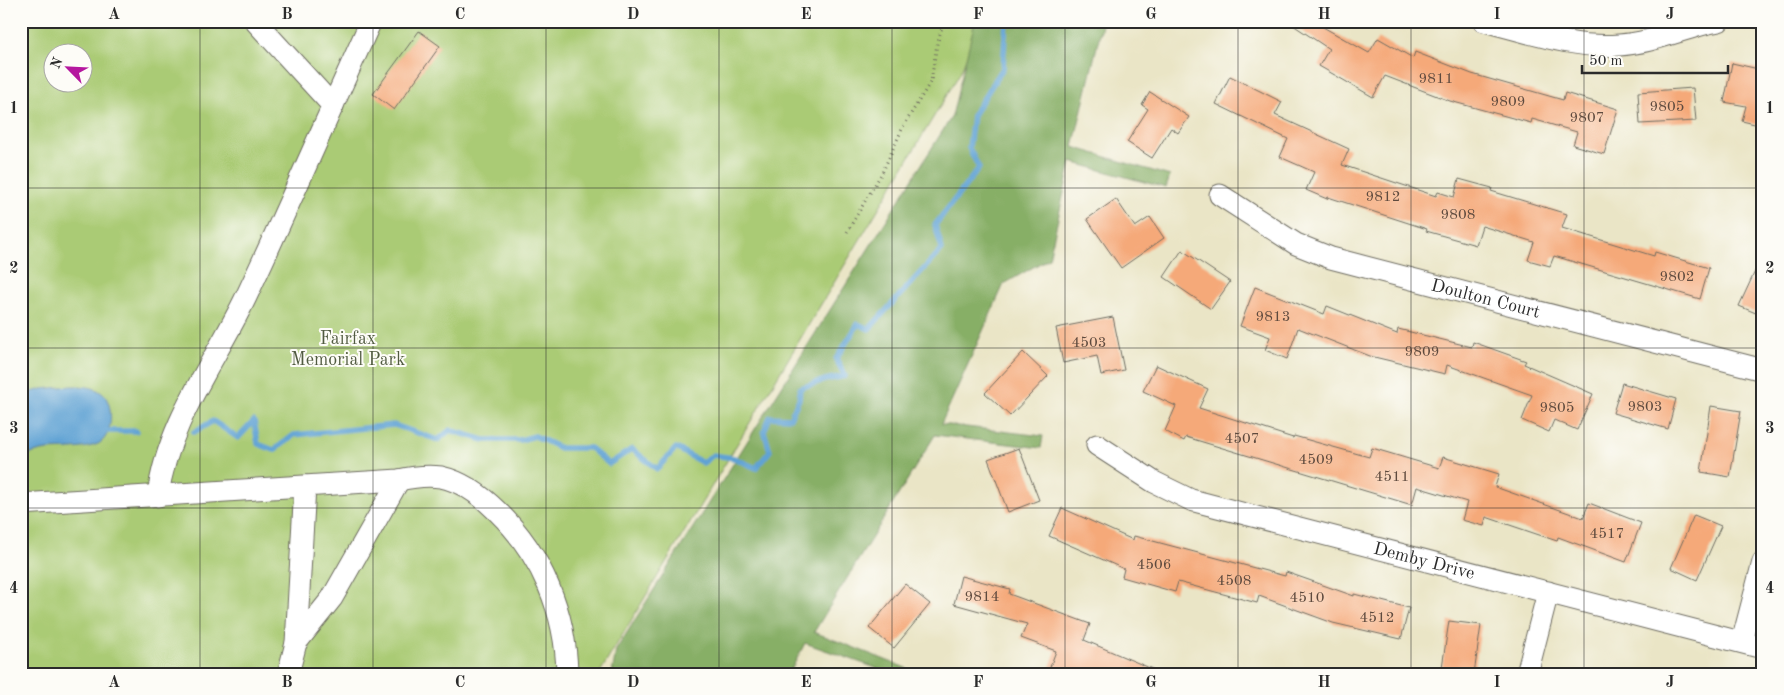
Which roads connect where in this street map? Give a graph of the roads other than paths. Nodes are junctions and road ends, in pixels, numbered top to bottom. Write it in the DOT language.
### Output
graph roads {
  1 [pos="255,21"];
  2 [pos="371,21"];
  3 [pos="1484,21"];
  4 [pos="1719,21"];
  5 [pos="332,106"];
  6 [pos="1220,195"];
  7 [pos="1763,370"];
  8 [pos="1096,445"];
  9 [pos="399,480"];
  10 [pos="305,486"];
  11 [pos="158,496"];
  12 [pos="21,504"];
  13 [pos="1763,562"];
  14 [pos="1548,592"];
  15 [pos="296,642"];
  16 [pos="1742,642"];
  17 [pos="1763,648"];
  18 [pos="288,674"];
  19 [pos="567,674"];
  20 [pos="1527,674"];
  1 -- 5 [label="street"];
  2 -- 5 [label="street"];
  3 -- 4 [label="street"];
  5 -- 11 [label="street"];
  6 -- 7 [label="street, Doulton Court"];
  8 -- 14 [label="street, Demby Drive"];
  9 -- 10 [label="street"];
  9 -- 15 [label="street"];
  9 -- 19 [label="street"];
  10 -- 11 [label="street"];
  10 -- 15 [label="street"];
  11 -- 12 [label="street"];
  13 -- 16 [label="street"];
  14 -- 16 [label="street, Demby Drive"];
  14 -- 20 [label="street"];
  15 -- 18 [label="street"];
  16 -- 17 [label="street, Demby Drive"];
}
